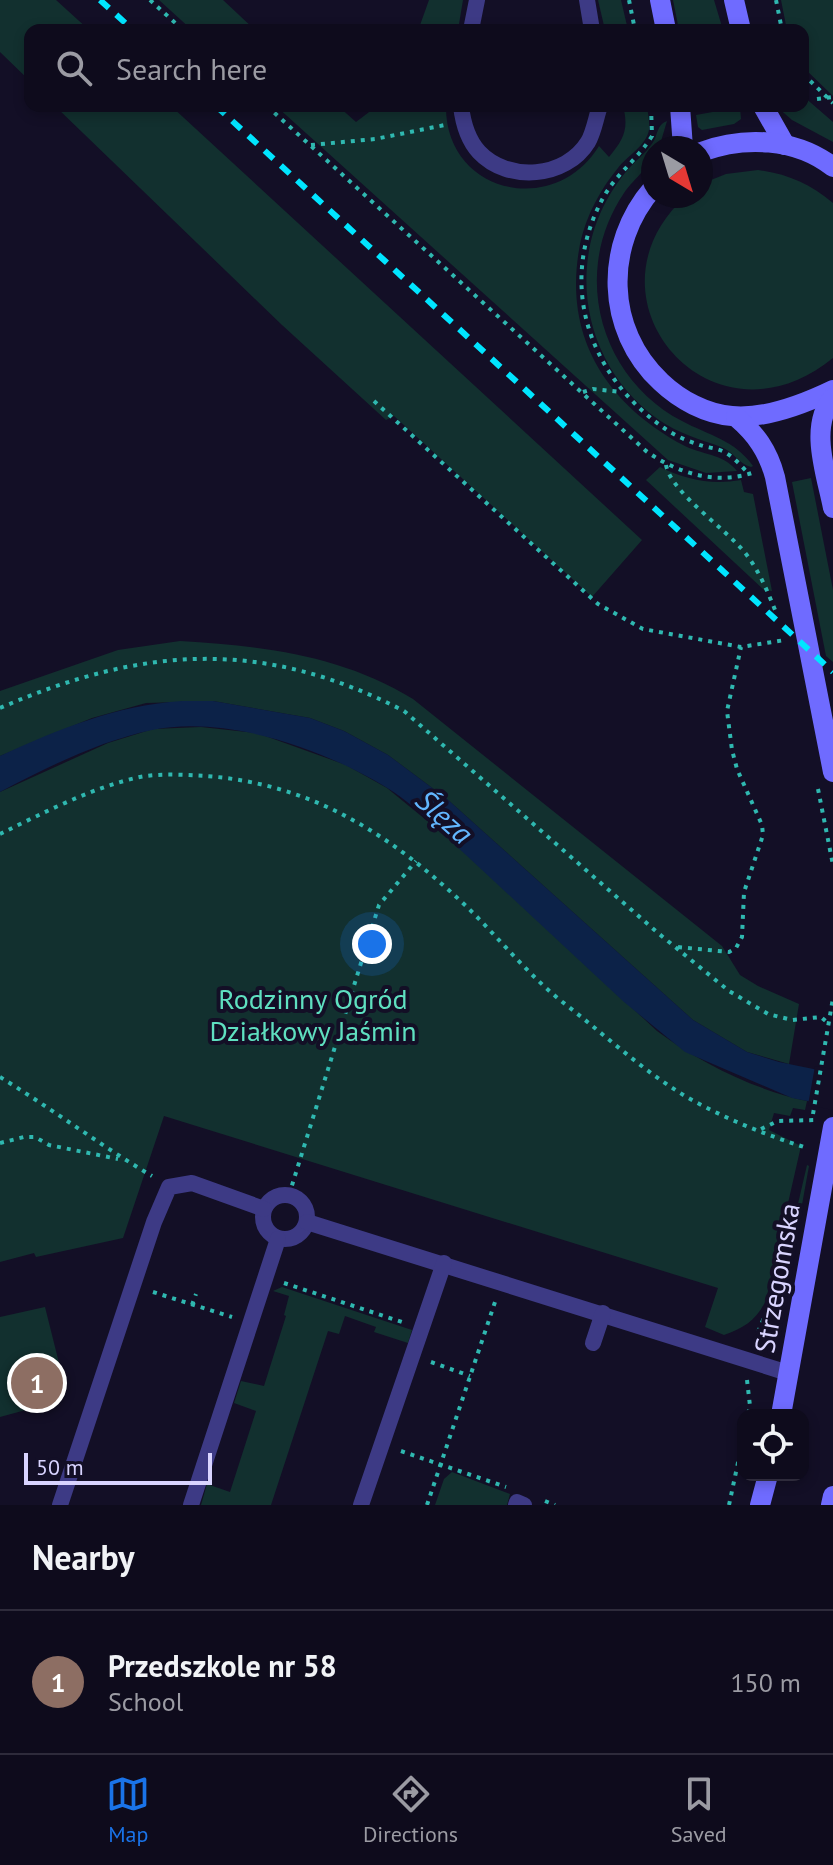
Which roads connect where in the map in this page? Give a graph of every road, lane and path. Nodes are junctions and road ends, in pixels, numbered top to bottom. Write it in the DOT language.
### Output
graph roads {
  1 [pos="150,0"];
  2 [pos="477,0"];
  3 [pos="587,0"];
  4 [pos="629,0"];
  5 [pos="660,0"];
  6 [pos="734,0"];
  7 [pos="776,0"];
  8 [pos="176,24"];
  9 [pos="472,24"];
  10 [pos="591,24"];
  11 [pos="634,24"];
  12 [pos="665,24"];
  13 [pos="740,24"];
  14 [pos="781,24"];
  15 [pos="809,79"];
  16 [pos="830,97"];
  17 [pos="817,99"];
  18 [pos="833,103"];
  19 [pos="274,112"];
  20 [pos="598,112"];
  21 [pos="680,112"];
  22 [pos="766,112"];
  23 [pos="462,114"];
  24 [pos="682,136"];
  25 [pos="311,145"];
  26 [pos="785,145"];
  27 [pos="713,149"];
  28 [pos="833,167"];
  29 [pos="641,205"];
  30 [pos="833,390"];
  31 [pos="583,392"];
  32 [pos="622,392"];
  33 [pos="833,398"];
  34 [pos="374,401"];
  35 [pos="736,417"];
  36 [pos="666,465"];
  37 [pos="749,475"];
  38 [pos="833,508"];
  39 [pos="783,616"];
  40 [pos="787,639"];
  41 [pos="741,647"];
  42 [pos="0,708"];
  43 [pos="833,772"];
  44 [pos="0,834"];
  45 [pos="416,861"];
  46 [pos="676,946"];
  47 [pos="833,998"];
  48 [pos="829,1024"];
  49 [pos="0,1077"];
  50 [pos="826,1123"];
  51 [pos="760,1129"];
  52 [pos="810,1133"];
  53 [pos="0,1143"];
  54 [pos="807,1148"];
  55 [pos="125,1160"];
  56 [pos="169,1187"];
  57 [pos="797,1192"];
  58 [pos="289,1195"];
  59 [pos="264,1209"];
  60 [pos="307,1222"];
  61 [pos="278,1239"];
  62 [pos="444,1263"];
  63 [pos="265,1276"];
  64 [pos="502,1282"];
  65 [pos="133,1285"];
  66 [pos="196,1294"];
  67 [pos="192,1305"];
  68 [pos="603,1313"];
  69 [pos="250,1323"];
  70 [pos="422,1329"];
  71 [pos="758,1332"];
  72 [pos="593,1343"];
  73 [pos="412,1355"];
  74 [pos="788,1373"];
  75 [pos="470,1376"];
  76 [pos="748,1378"];
  77 [pos="749,1409"];
  78 [pos="782,1409"];
  79 [pos="380,1443"];
  80 [pos="441,1464"];
  81 [pos="737,1467"];
  82 [pos="766,1481"];
  83 [pos="833,1496"];
  84 [pos="514,1497"];
  85 [pos="532,1502"];
  86 [pos="60,1505"];
  87 [pos="191,1505"];
  88 [pos="361,1505"];
  89 [pos="427,1505"];
  90 [pos="555,1505"];
  91 [pos="729,1505"];
  92 [pos="760,1505"];
  93 [pos="831,1505"];
  1 -- 8 [label="path"];
  2 -- 9 [label="lane"];
  3 -- 10 [label="lane"];
  4 -- 11 [label="path"];
  5 -- 12 [label="main road"];
  6 -- 13 [label="main road"];
  7 -- 14 [label="path"];
  15 -- 16 [label="path"];
  16 -- 17 [label="path"];
  16 -- 18 [label="path"];
  19 -- 25 [label="path"];
  20 -- 23 [label="lane"];
  21 -- 24 [label="main road"];
  22 -- 26 [label="main road"];
  23 -- 25 [label="path"];
  25 -- 31 [label="path"];
  26 -- 27 [label="main road"];
  26 -- 28 [label="main road"];
  29 -- 35 [label="main road"];
  30 -- 35 [label="main road"];
  31 -- 32 [label="path"];
  31 -- 36 [label="path"];
  33 -- 38 [label="main road"];
  34 -- 41 [label="path"];
  35 -- 43 [label="main road"];
  36 -- 37 [label="path"];
  36 -- 39 [label="path"];
  40 -- 41 [label="path"];
  41 -- 46 [label="path"];
  42 -- 46 [label="path"];
  44 -- 45 [label="path"];
  45 -- 51 [label="path"];
  45 -- 58 [label="path"];
  46 -- 48 [label="path"];
  47 -- 48 [label="path"];
  48 -- 52 [label="path"];
  49 -- 55 [label="path"];
  50 -- 51 [label="path"];
  50 -- 74 [label="main road, Strzegomska"];
  51 -- 54 [label="path"];
  53 -- 55 [label="path"];
  55 -- 56 [label="path"];
  56 -- 59 [label="lane"];
  56 -- 65 [label="lane"];
  57 -- 71 [label="path"];
  58 -- 59 [label="lane"];
  58 -- 60 [label="lane"];
  59 -- 61 [label="lane"];
  60 -- 61 [label="lane"];
  60 -- 62 [label="lane"];
  61 -- 63 [label="lane"];
  62 -- 64 [label="lane"];
  62 -- 70 [label="lane"];
  63 -- 69 [label="lane"];
  63 -- 70 [label="path"];
  64 -- 68 [label="lane"];
  64 -- 75 [label="path"];
  65 -- 67 [label="path"];
  65 -- 86 [label="lane"];
  66 -- 67 [label="path"];
  67 -- 69 [label="path"];
  68 -- 72 [label="lane"];
  68 -- 74 [label="lane"];
  69 -- 87 [label="lane"];
  70 -- 73 [label="lane"];
  73 -- 75 [label="path"];
  73 -- 79 [label="lane"];
  74 -- 78 [label="main road, Strzegomska"];
  75 -- 80 [label="path"];
  76 -- 77 [label="path"];
  79 -- 80 [label="path"];
  79 -- 88 [label="lane"];
  80 -- 84 [label="path"];
  80 -- 89 [label="path"];
  81 -- 91 [label="path"];
  82 -- 92 [label="main road"];
  83 -- 93 [label="main road"];
  84 -- 85 [label="lane"];
  85 -- 90 [label="path"];
}
